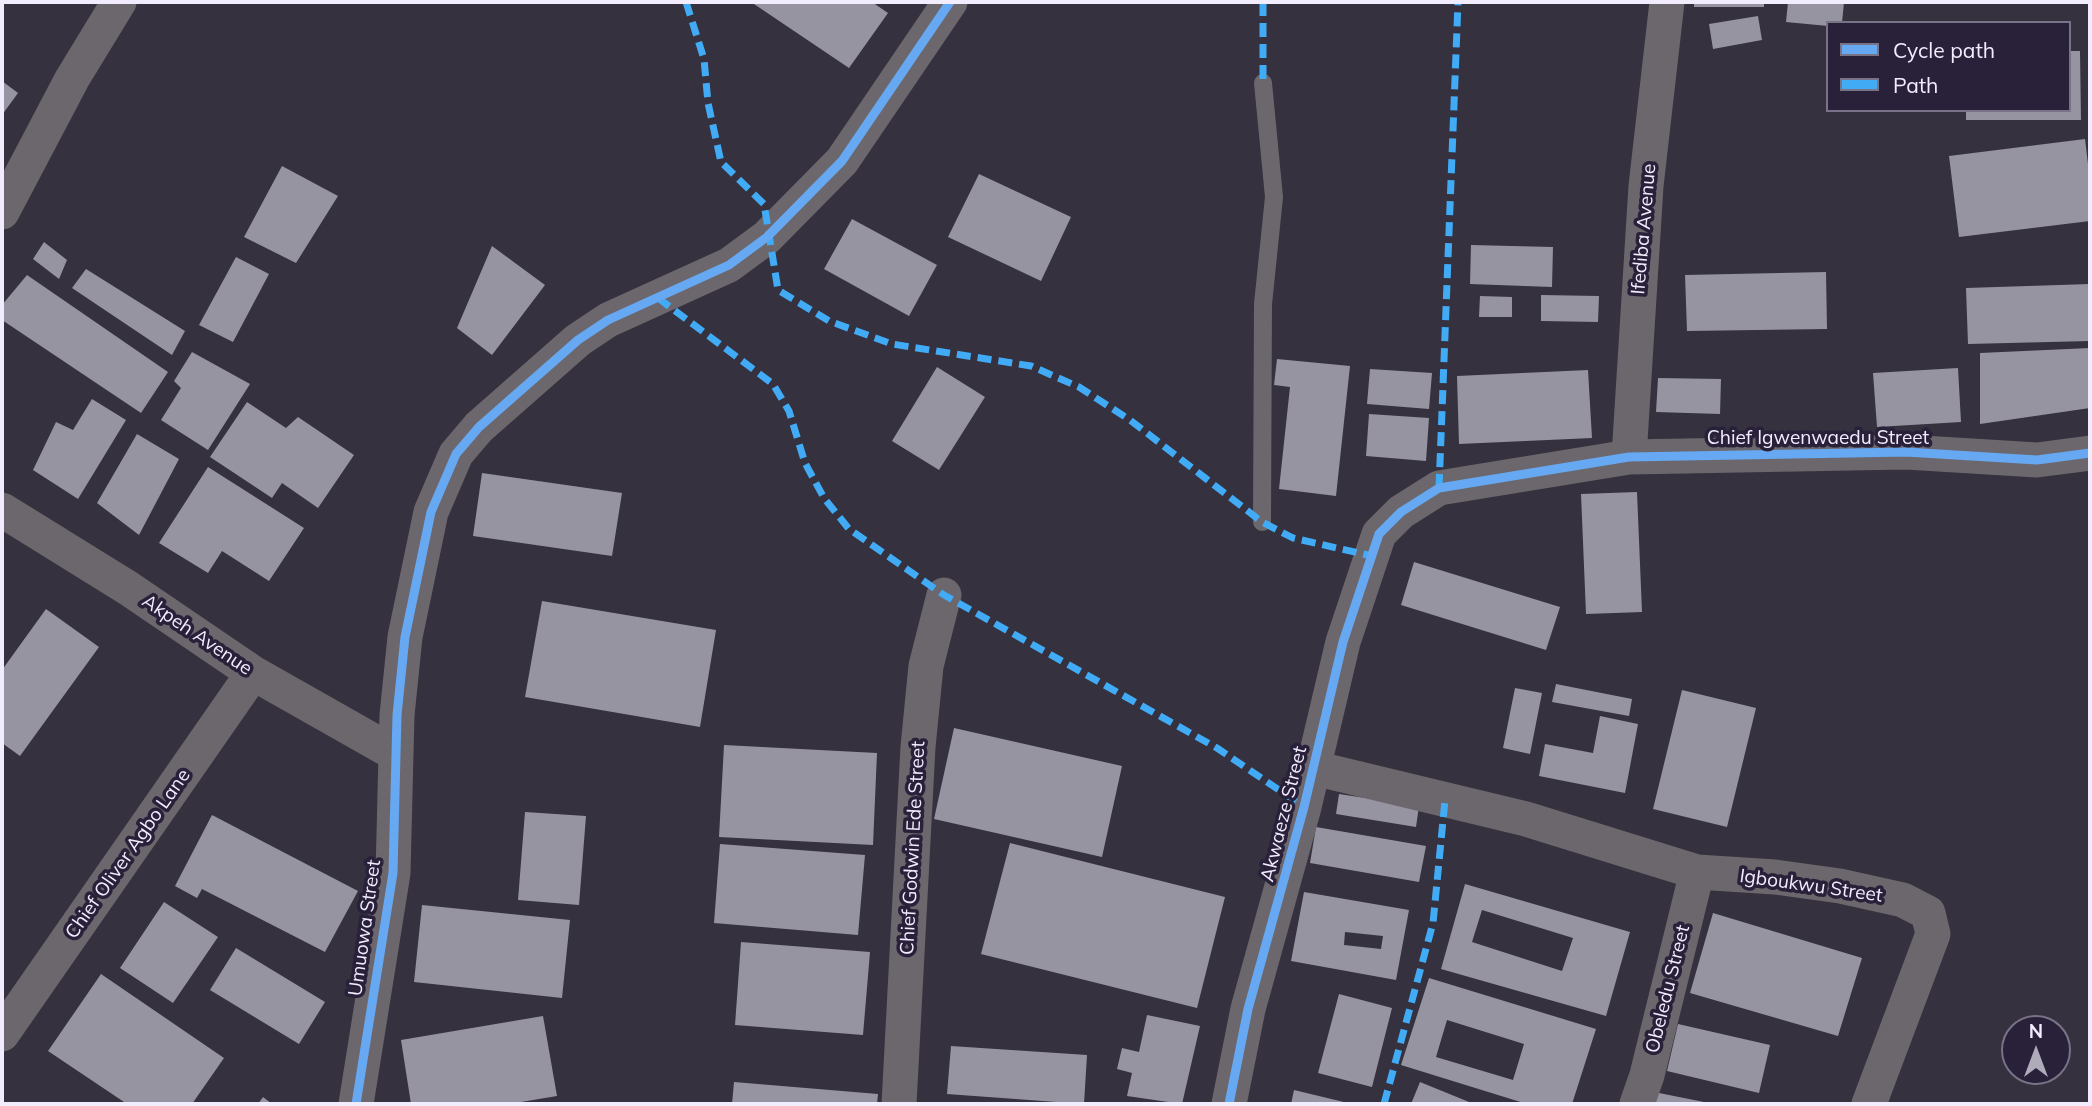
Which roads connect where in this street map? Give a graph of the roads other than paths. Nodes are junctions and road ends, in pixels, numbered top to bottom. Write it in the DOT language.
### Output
graph roads {
  1 [pos="119,2"];
  2 [pos="950,2"];
  3 [pos="1667,2"];
  4 [pos="1263,83"];
  5 [pos="2,212"];
  6 [pos="2090,453"];
  7 [pos="1629,457"];
  8 [pos="2,510"];
  9 [pos="1262,522"];
  10 [pos="1379,534"];
  11 [pos="944,595"];
  12 [pos="253,673"];
  13 [pos="396,754"];
  14 [pos="1314,768"];
  15 [pos="1697,872"];
  16 [pos="2,1034"];
  17 [pos="356,1104"];
  18 [pos="899,1104"];
  19 [pos="1229,1104"];
  20 [pos="1637,1104"];
  21 [pos="1869,1104"];
  1 -- 5 [label="street"];
  2 -- 13 [label="street, Umuowa Street"];
  3 -- 7 [label="street, Ifediba Avenue"];
  4 -- 9 [label="lane"];
  6 -- 7 [label="street, Chief Igwenwaedu Street"];
  7 -- 10 [label="street, Chief Igwenwaedu Street"];
  8 -- 12 [label="street, Akpeh Avenue"];
  10 -- 14 [label="street, Akwaeze Street"];
  11 -- 18 [label="street, Chief Godwin Ede Street"];
  12 -- 13 [label="street, Akpeh Avenue"];
  12 -- 16 [label="street, Chief Oliver Agbo Lane"];
  13 -- 17 [label="street, Umuowa Street"];
  14 -- 15 [label="street, Igboukwu Street"];
  14 -- 19 [label="street, Akwaeze Street"];
  15 -- 20 [label="street, Obeledu Street"];
  15 -- 21 [label="street, Igboukwu Street"];
}
